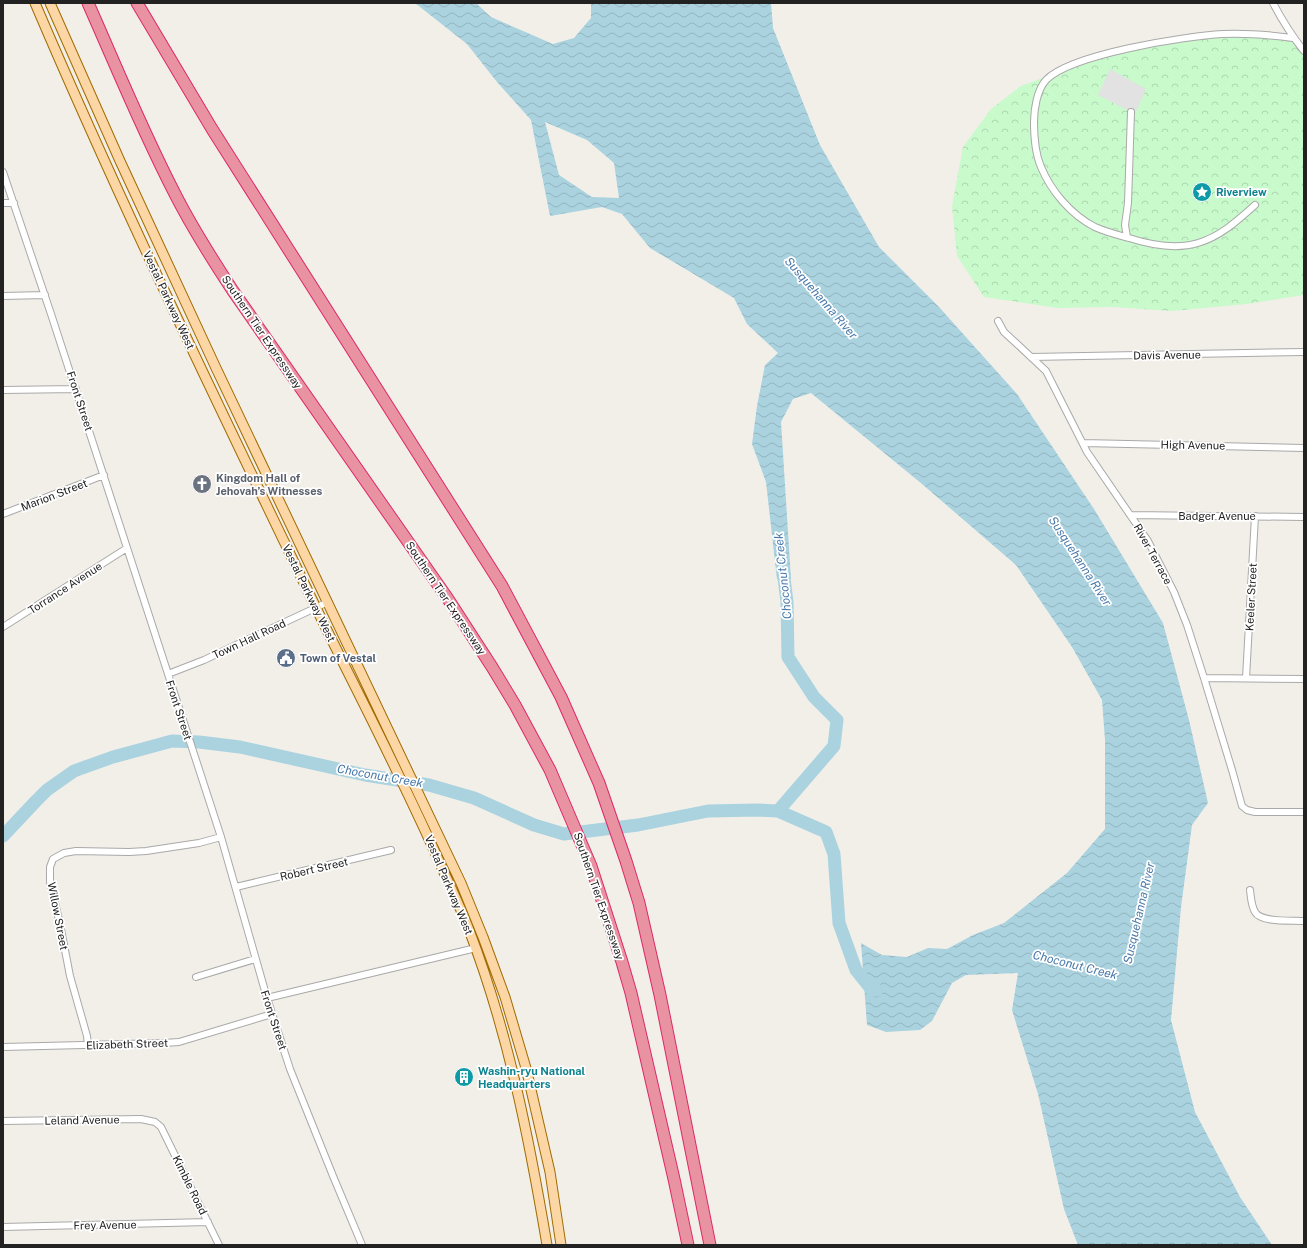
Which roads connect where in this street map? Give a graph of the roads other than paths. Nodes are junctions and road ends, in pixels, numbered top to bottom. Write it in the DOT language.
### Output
graph roads {
  1 [pos="35,3"];
  2 [pos="50,3"];
  3 [pos="88,3"];
  4 [pos="137,3"];
  5 [pos="1274,3"];
  6 [pos="1293,38"];
  7 [pos="1304,51"];
  8 [pos="1130,112"];
  9 [pos="3,172"];
  10 [pos="3,203"];
  11 [pos="14,203"];
  12 [pos="1255,205"];
  13 [pos="1127,237"];
  14 [pos="45,295"];
  15 [pos="3,296"];
  16 [pos="998,321"];
  17 [pos="1304,352"];
  18 [pos="1031,357"];
  19 [pos="76,388"];
  20 [pos="3,390"];
  21 [pos="1083,443"];
  22 [pos="1304,448"];
  23 [pos="104,476"];
  24 [pos="3,514"];
  25 [pos="1131,515"];
  26 [pos="1255,516"];
  27 [pos="1304,516"];
  28 [pos="127,548"];
  29 [pos="328,602"];
  30 [pos="316,609"];
  31 [pos="3,627"];
  32 [pos="168,674"];
  33 [pos="1204,678"];
  34 [pos="1246,678"];
  35 [pos="1304,679"];
  36 [pos="1304,812"];
  37 [pos="221,837"];
  38 [pos="391,850"];
  39 [pos="236,887"];
  40 [pos="1250,890"];
  41 [pos="1304,921"];
  42 [pos="476,948"];
  43 [pos="255,959"];
  44 [pos="196,977"];
  45 [pos="267,998"];
  46 [pos="272,1014"];
  47 [pos="88,1045"];
  48 [pos="3,1047"];
  49 [pos="3,1120"];
  50 [pos="160,1126"];
  51 [pos="208,1222"];
  52 [pos="3,1227"];
  53 [pos="219,1245"];
  54 [pos="362,1245"];
  55 [pos="547,1245"];
  56 [pos="561,1245"];
  57 [pos="688,1245"];
  58 [pos="710,1245"];
  1 -- 30 [label="main road, Vestal Parkway West"];
  2 -- 29 [label="main road, Vestal Parkway West"];
  3 -- 57 [label="highway, Southern Tier Expressway"];
  4 -- 58 [label="highway"];
  5 -- 6 [label="street"];
  6 -- 7 [label="street"];
  6 -- 13 [label="street"];
  8 -- 13 [label="street"];
  9 -- 11 [label="street, Front Street"];
  10 -- 11 [label="street"];
  11 -- 14 [label="street, Front Street"];
  12 -- 13 [label="street"];
  14 -- 15 [label="street"];
  14 -- 19 [label="street, Front Street"];
  16 -- 18 [label="street, River Terrace"];
  17 -- 18 [label="street, Davis Avenue"];
  18 -- 21 [label="street, River Terrace"];
  19 -- 20 [label="street"];
  19 -- 23 [label="street, Front Street"];
  21 -- 22 [label="street, High Avenue"];
  21 -- 25 [label="street, River Terrace"];
  23 -- 24 [label="street, Marion Street"];
  23 -- 28 [label="street, Front Street"];
  25 -- 26 [label="street, Badger Avenue"];
  25 -- 33 [label="street, River Terrace"];
  26 -- 27 [label="street, Badger Avenue"];
  26 -- 34 [label="street, Keeler Street"];
  28 -- 31 [label="street, Torrance Avenue"];
  28 -- 32 [label="street, Front Street"];
  29 -- 30 [label="street, Town Hall Road"];
  29 -- 56 [label="main road, Vestal Parkway West"];
  30 -- 32 [label="street, Town Hall Road"];
  30 -- 42 [label="main road, Vestal Parkway West"];
  32 -- 37 [label="street, Front Street"];
  33 -- 34 [label="street"];
  33 -- 36 [label="street, River Terrace"];
  34 -- 35 [label="street"];
  37 -- 39 [label="street, Front Street"];
  37 -- 47 [label="street, Willow Street"];
  38 -- 39 [label="street, Robert Street"];
  39 -- 43 [label="street, Front Street"];
  40 -- 41 [label="street"];
  42 -- 45 [label="street"];
  42 -- 55 [label="main road, Vestal Parkway West"];
  43 -- 44 [label="street"];
  43 -- 45 [label="street, Front Street"];
  45 -- 46 [label="street, Front Street"];
  46 -- 47 [label="street, Elizabeth Street"];
  46 -- 54 [label="street, Front Street"];
  47 -- 48 [label="street, Elizabeth Street"];
  49 -- 50 [label="street, Leland Avenue"];
  50 -- 51 [label="street, Kimble Road"];
  51 -- 52 [label="street, Frey Avenue"];
  51 -- 53 [label="street, Kimble Road"];
}
